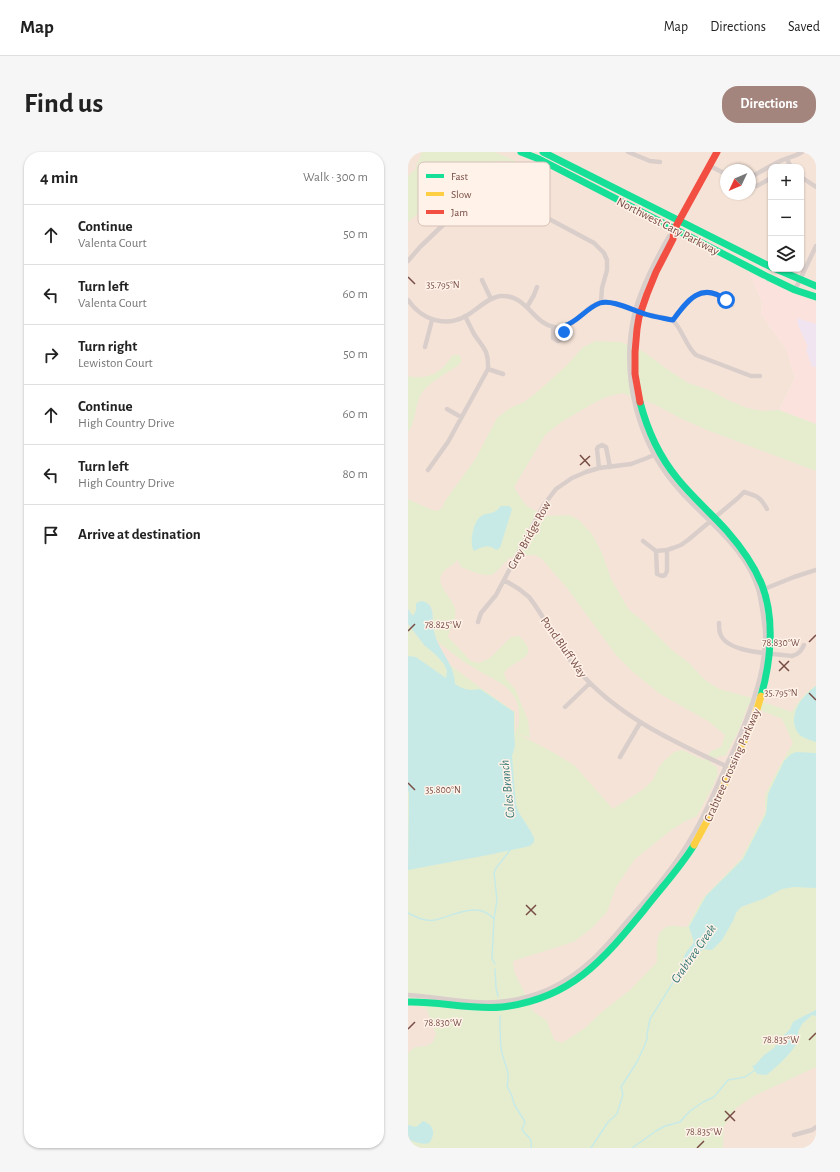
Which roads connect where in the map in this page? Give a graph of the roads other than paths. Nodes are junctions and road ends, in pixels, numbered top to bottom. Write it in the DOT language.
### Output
graph roads {
  1 [pos="521,152"];
  2 [pos="543,152"];
  3 [pos="628,152"];
  4 [pos="717,152"];
  5 [pos="802,152"];
  6 [pos="539,159"];
  7 [pos="787,159"];
  8 [pos="537,162"];
  9 [pos="545,162"];
  10 [pos="660,162"];
  11 [pos="790,164"];
  12 [pos="550,165"];
  13 [pos="710,166"];
  14 [pos="720,171"];
  15 [pos="756,174"];
  16 [pos="804,179"];
  17 [pos="768,180"];
  18 [pos="756,186"];
  19 [pos="816,187"];
  20 [pos="550,220"];
  21 [pos="678,220"];
  22 [pos="442,226"];
  23 [pos="674,232"];
  24 [pos="816,246"];
  25 [pos="408,260"];
  26 [pos="768,265"];
  27 [pos="783,272"];
  28 [pos="482,280"];
  29 [pos="800,280"];
  30 [pos="816,286"];
  31 [pos="537,287"];
  32 [pos="795,290"];
  33 [pos="816,297"];
  34 [pos="491,299"];
  35 [pos="408,300"];
  36 [pos="602,302"];
  37 [pos="732,305"];
  38 [pos="528,307"];
  39 [pos="638,312"];
  40 [pos="465,316"];
  41 [pos="432,320"];
  42 [pos="673,320"];
  43 [pos="553,326"];
  44 [pos="564,326"];
  45 [pos="425,347"];
  46 [pos="488,369"];
  47 [pos="503,374"];
  48 [pos="760,376"];
  49 [pos="447,409"];
  50 [pos="461,417"];
  51 [pos="657,453"];
  52 [pos="610,467"];
  53 [pos="599,468"];
  54 [pos="428,470"];
  55 [pos="767,509"];
  56 [pos="712,520"];
  57 [pos="643,541"];
  58 [pos="667,550"];
  59 [pos="656,551"];
  60 [pos="816,570"];
  61 [pos="504,580"];
  62 [pos="761,591"];
  63 [pos="478,622"];
  64 [pos="719,623"];
  65 [pos="804,645"];
  66 [pos="767,653"];
  67 [pos="590,683"];
  68 [pos="566,707"];
  69 [pos="640,723"];
  70 [pos="620,757"];
  71 [pos="729,768"];
  72 [pos="408,995"];
  73 [pos="408,1002"];
  74 [pos="815,1129"];
  75 [pos="794,1135"];
  1 -- 6 [label="street, Northwest Cary Parkway"];
  2 -- 6 [label="street"];
  2 -- 21 [label="street, Northwest Cary Parkway"];
  3 -- 10 [label="street"];
  4 -- 13 [label="street, Crabtree Crossing Parkway"];
  5 -- 7 [label="street"];
  6 -- 8 [label="street"];
  6 -- 9 [label="street, Northwest Cary Parkway"];
  7 -- 11 [label="street"];
  7 -- 15 [label="street"];
  12 -- 23 [label="street, Northwest Cary Parkway"];
  13 -- 14 [label="street"];
  13 -- 21 [label="street, Crabtree Crossing Parkway"];
  16 -- 19 [label="street"];
  17 -- 18 [label="street"];
  20 -- 36 [label="street"];
  21 -- 23 [label="street, Crabtree Crossing Parkway"];
  21 -- 26 [label="street, Northwest Cary Parkway"];
  22 -- 25 [label="street"];
  23 -- 32 [label="street, Northwest Cary Parkway"];
  23 -- 39 [label="street, Crabtree Crossing Parkway"];
  24 -- 29 [label="street"];
  27 -- 29 [label="street"];
  28 -- 34 [label="street"];
  29 -- 30 [label="street"];
  29 -- 32 [label="street"];
  31 -- 38 [label="street"];
  32 -- 33 [label="street, Northwest Cary Parkway"];
  34 -- 38 [label="street"];
  34 -- 40 [label="street"];
  35 -- 41 [label="street"];
  36 -- 39 [label="street"];
  36 -- 44 [label="street"];
  37 -- 42 [label="street"];
  38 -- 43 [label="street"];
  39 -- 42 [label="street"];
  39 -- 51 [label="street, Crabtree Crossing Parkway"];
  40 -- 41 [label="street"];
  40 -- 46 [label="street"];
  41 -- 45 [label="street"];
  42 -- 48 [label="street"];
  43 -- 44 [label="street"];
  43 -- 44 [label="street"];
  46 -- 47 [label="street"];
  46 -- 50 [label="street"];
  49 -- 50 [label="street"];
  50 -- 54 [label="street"];
  51 -- 52 [label="street, Grey Bridge Row"];
  51 -- 56 [label="street, Crabtree Crossing Parkway"];
  52 -- 53 [label="street, Grey Bridge Row"];
  52 -- 53 [label="street"];
  53 -- 61 [label="street, Grey Bridge Row"];
  55 -- 56 [label="street"];
  56 -- 58 [label="street"];
  56 -- 62 [label="street, Crabtree Crossing Parkway"];
  57 -- 59 [label="street"];
  58 -- 59 [label="street"];
  58 -- 59 [label="street"];
  60 -- 62 [label="street"];
  61 -- 63 [label="street, Grey Bridge Row"];
  61 -- 67 [label="street, Pond Bluff Way"];
  62 -- 66 [label="street, Crabtree Crossing Parkway"];
  64 -- 66 [label="street"];
  65 -- 66 [label="street"];
  66 -- 71 [label="street, Crabtree Crossing Parkway"];
  67 -- 68 [label="street"];
  67 -- 69 [label="street, Pond Bluff Way"];
  69 -- 70 [label="street"];
  69 -- 71 [label="street, Pond Bluff Way"];
  71 -- 72 [label="street, Crabtree Crossing Parkway"];
  71 -- 73 [label="street, Crabtree Crossing Parkway"];
  74 -- 75 [label="street"];
}
